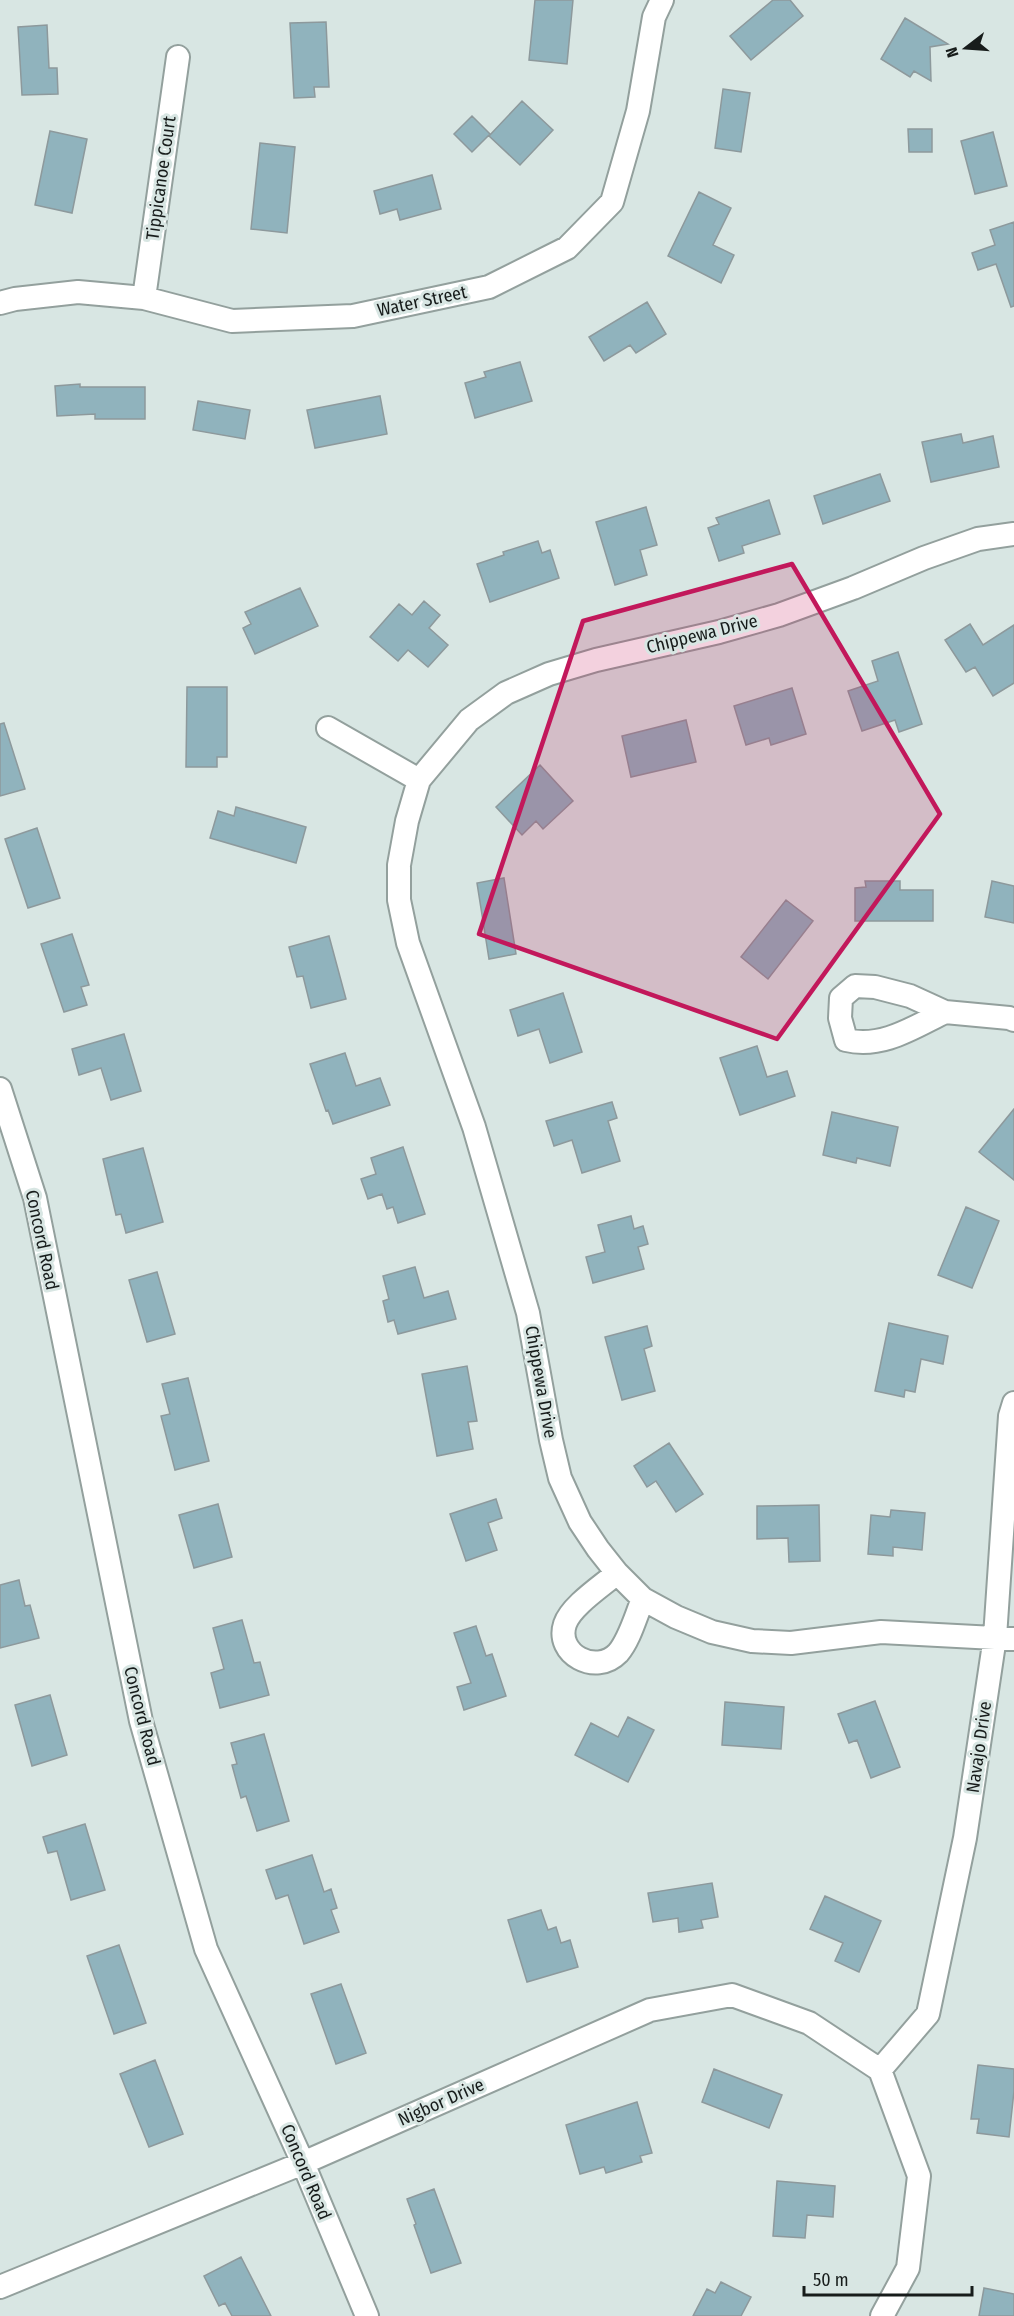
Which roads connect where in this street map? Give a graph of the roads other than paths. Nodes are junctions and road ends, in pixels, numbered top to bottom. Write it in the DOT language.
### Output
graph roads {
  1 [pos="662,0"];
  2 [pos="178,57"];
  3 [pos="144,298"];
  4 [pos="0,303"];
  5 [pos="1014,534"];
  6 [pos="328,728"];
  7 [pos="419,780"];
  8 [pos="945,1012"];
  9 [pos="1014,1020"];
  10 [pos="0,1089"];
  11 [pos="1014,1403"];
  12 [pos="617,1573"];
  13 [pos="643,1599"];
  14 [pos="1004,1638"];
  15 [pos="880,2070"];
  16 [pos="303,2163"];
  17 [pos="0,2287"];
  18 [pos="367,2316"];
  19 [pos="882,2316"];
  1 -- 3 [label="street, Water Street"];
  2 -- 3 [label="street, Tippicanoe Court"];
  3 -- 4 [label="street, Water Street"];
  5 -- 7 [label="street, Chippewa Drive"];
  6 -- 7 [label="street"];
  7 -- 12 [label="street, Chippewa Drive"];
  8 -- 9 [label="street"];
  10 -- 16 [label="street, Concord Road"];
  11 -- 14 [label="street, Navajo Drive"];
  12 -- 13 [label="street, Chippewa Drive"];
  12 -- 13 [label="street"];
  13 -- 14 [label="street, Chippewa Drive"];
  14 -- 15 [label="street, Navajo Drive"];
  15 -- 16 [label="street, Nigbor Drive"];
  15 -- 19 [label="street"];
  16 -- 17 [label="street, Nigbor Drive"];
  16 -- 18 [label="street, Concord Road"];
}
